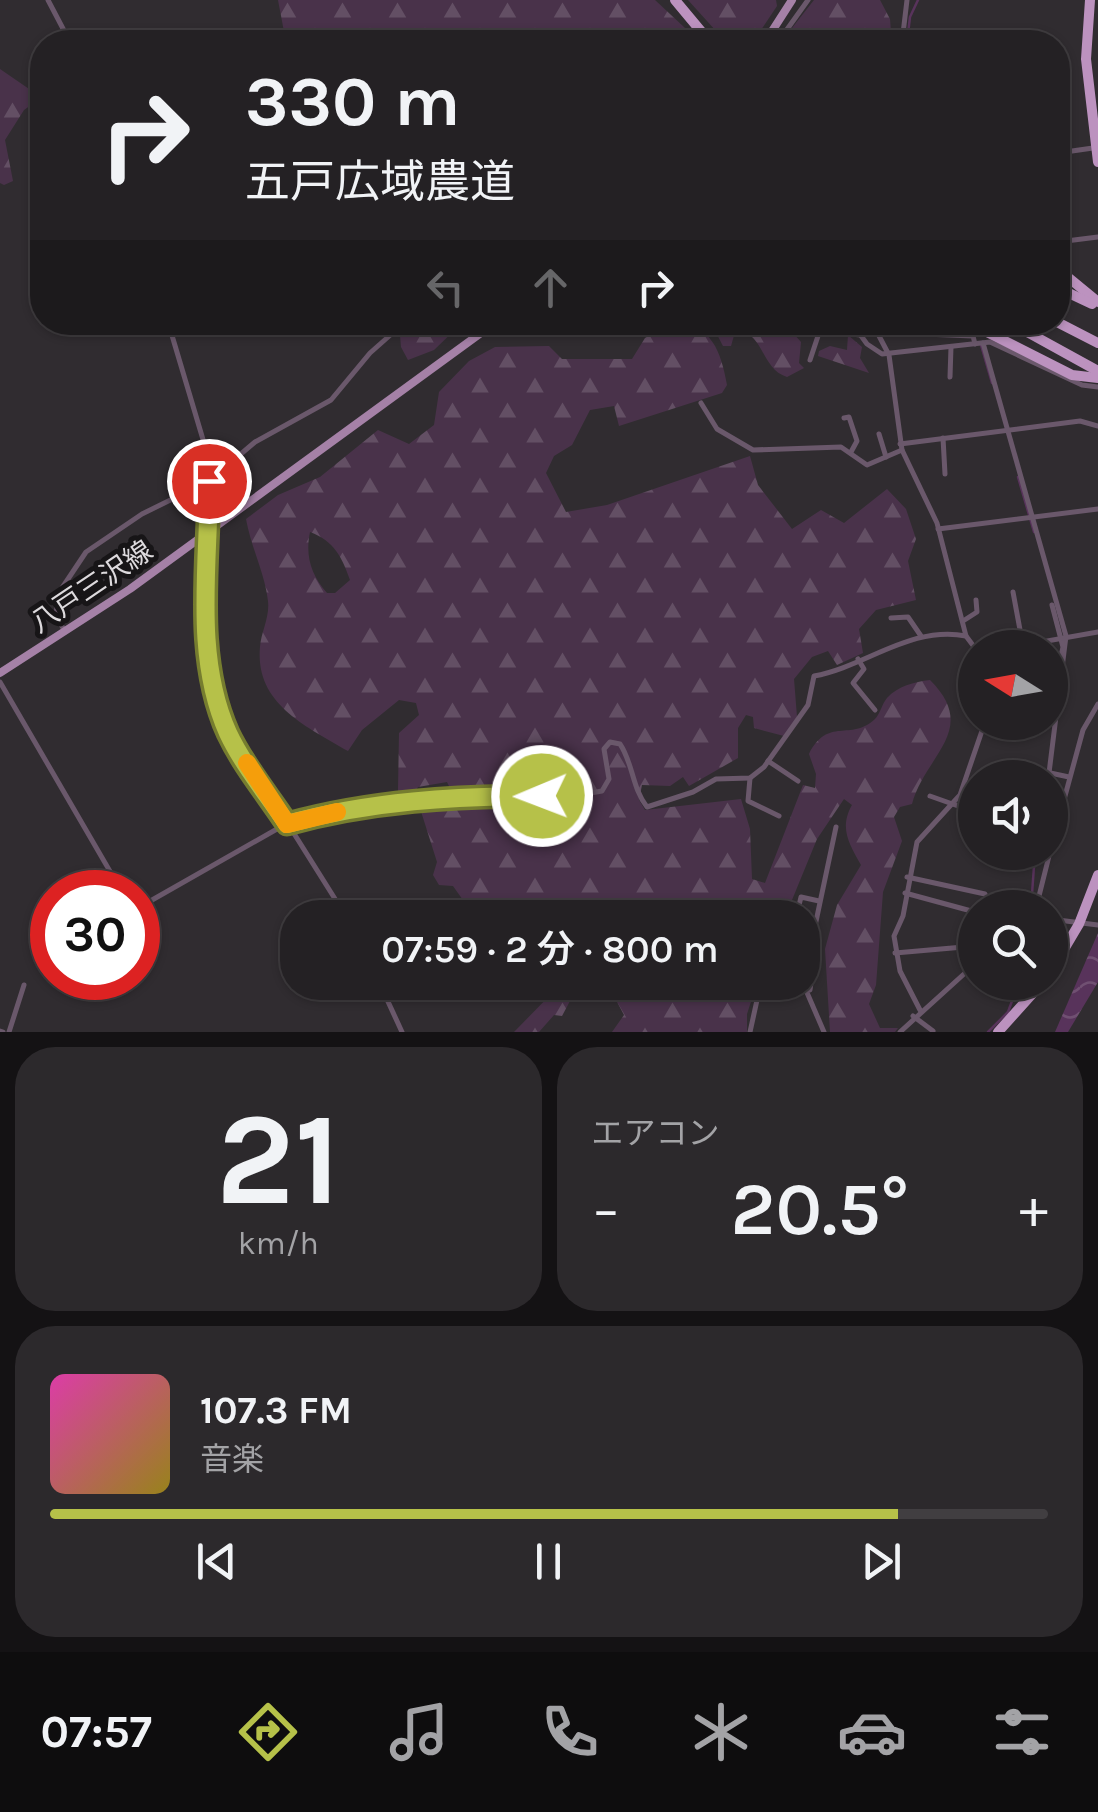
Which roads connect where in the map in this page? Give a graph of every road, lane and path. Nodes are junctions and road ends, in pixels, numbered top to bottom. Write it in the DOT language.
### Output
graph roads {
  1 [pos="48,0"];
  2 [pos="674,0"];
  3 [pos="792,0"];
  4 [pos="808,0"];
  5 [pos="908,0"];
  6 [pos="1090,0"];
  7 [pos="64,30"];
  8 [pos="700,30"];
  9 [pos="773,30"];
  10 [pos="787,30"];
  11 [pos="904,30"];
  12 [pos="1096,148"];
  13 [pos="1070,151"];
  14 [pos="1098,162"];
  15 [pos="1098,237"];
  16 [pos="1070,240"];
  17 [pos="1070,280"];
  18 [pos="1070,293"];
  19 [pos="1098,304"];
  20 [pos="1070,327"];
  21 [pos="172,335"];
  22 [pos="390,335"];
  23 [pos="478,335"];
  24 [pos="818,335"];
  25 [pos="860,335"];
  26 [pos="878,335"];
  27 [pos="948,335"];
  28 [pos="992,335"];
  29 [pos="1031,335"];
  30 [pos="1098,341"];
  31 [pos="979,344"];
  32 [pos="951,346"];
  33 [pos="888,355"];
  34 [pos="810,360"];
  35 [pos="1098,374"];
  36 [pos="950,377"];
  37 [pos="1098,387"];
  38 [pos="702,403"];
  39 [pos="844,418"];
  40 [pos="1098,426"];
  41 [pos="1007,430"];
  42 [pos="879,434"];
  43 [pos="942,438"];
  44 [pos="901,447"];
  45 [pos="851,452"];
  46 [pos="886,457"];
  47 [pos="945,474"];
  48 [pos="209,481"];
  49 [pos="1098,509"];
  50 [pos="1032,517"];
  51 [pos="938,529"];
  52 [pos="1013,592"];
  53 [pos="976,600"];
  54 [pos="1052,605"];
  55 [pos="892,618"];
  56 [pos="962,622"];
  57 [pos="964,630"];
  58 [pos="1020,630"];
  59 [pos="1061,630"];
  60 [pos="1062,630"];
  61 [pos="65,631"];
  62 [pos="1098,632"];
  63 [pos="958,635"];
  64 [pos="921,636"];
  65 [pos="1068,636"];
  66 [pos="858,659"];
  67 [pos="0,672"];
  68 [pos="0,682"];
  69 [pos="1098,704"];
  70 [pos="875,710"];
  71 [pos="979,740"];
  72 [pos="768,761"];
  73 [pos="1070,777"];
  74 [pos="750,778"];
  75 [pos="798,781"];
  76 [pos="1068,783"];
  77 [pos="930,796"];
  78 [pos="952,806"];
  79 [pos="958,808"];
  80 [pos="780,816"];
  81 [pos="287,824"];
  82 [pos="836,827"];
  83 [pos="109,870"];
  84 [pos="907,876"];
  85 [pos="1098,876"];
  86 [pos="968,890"];
  87 [pos="906,893"];
  88 [pos="160,896"];
  89 [pos="336,900"];
  90 [pos="822,902"];
  91 [pos="958,907"];
  92 [pos="820,913"];
  93 [pos="1068,922"];
  94 [pos="1079,924"];
  95 [pos="1097,925"];
  96 [pos="1068,943"];
  97 [pos="958,947"];
  98 [pos="895,952"];
  99 [pos="958,978"];
  100 [pos="24,985"];
  101 [pos="387,1000"];
  102 [pos="756,1000"];
  103 [pos="813,1000"];
  104 [pos="1028,1000"];
  105 [pos="920,1010"];
  106 [pos="913,1016"];
  107 [pos="933,1031"];
  108 [pos="4,1032"];
  109 [pos="402,1032"];
  110 [pos="750,1032"];
  111 [pos="824,1032"];
  112 [pos="900,1032"];
  113 [pos="998,1032"];
  1 -- 7 [label="street"];
  2 -- 8 [label="highway"];
  3 -- 9 [label="main road"];
  4 -- 10 [label="street"];
  5 -- 11 [label="street"];
  6 -- 12 [label="highway"];
  12 -- 13 [label="street"];
  12 -- 14 [label="highway"];
  15 -- 16 [label="street"];
  17 -- 19 [label="highway"];
  18 -- 19 [label="highway"];
  20 -- 30 [label="highway"];
  21 -- 48 [label="street"];
  22 -- 48 [label="street"];
  23 -- 61 [label="main road, 八戸三沢線"];
  24 -- 34 [label="street"];
  25 -- 33 [label="street"];
  26 -- 33 [label="street"];
  27 -- 31 [label="street"];
  28 -- 35 [label="highway"];
  29 -- 35 [label="highway"];
  31 -- 32 [label="street"];
  31 -- 37 [label="street"];
  31 -- 41 [label="street"];
  32 -- 33 [label="street"];
  32 -- 36 [label="street"];
  33 -- 44 [label="street"];
  38 -- 45 [label="street"];
  39 -- 45 [label="street"];
  40 -- 41 [label="street"];
  41 -- 43 [label="street"];
  41 -- 50 [label="street"];
  42 -- 46 [label="street"];
  43 -- 44 [label="street"];
  43 -- 47 [label="street"];
  44 -- 46 [label="street"];
  44 -- 51 [label="street"];
  45 -- 46 [label="street"];
  48 -- 61 [label="street"];
  48 -- 81 [label="street, bridge"];
  49 -- 50 [label="street"];
  50 -- 51 [label="street"];
  50 -- 60 [label="street"];
  51 -- 56 [label="street"];
  52 -- 58 [label="street"];
  53 -- 56 [label="street"];
  54 -- 59 [label="street"];
  55 -- 64 [label="street"];
  56 -- 57 [label="street"];
  61 -- 67 [label="main road, 八戸三沢線"];
  62 -- 65 [label="street"];
  63 -- 64 [label="street"];
  64 -- 66 [label="street"];
  66 -- 70 [label="street"];
  66 -- 72 [label="street"];
  68 -- 83 [label="street"];
  69 -- 73 [label="street"];
  71 -- 78 [label="street"];
  72 -- 74 [label="street"];
  72 -- 75 [label="street"];
  73 -- 76 [label="street"];
  74 -- 80 [label="street"];
  74 -- 81 [label="street"];
  77 -- 78 [label="street"];
  78 -- 79 [label="street"];
  78 -- 84 [label="street"];
  81 -- 88 [label="street"];
  81 -- 89 [label="street"];
  82 -- 90 [label="street"];
  84 -- 86 [label="street"];
  84 -- 87 [label="street"];
  85 -- 94 [label="highway"];
  87 -- 91 [label="street"];
  87 -- 98 [label="street"];
  90 -- 92 [label="street"];
  93 -- 94 [label="street"];
  94 -- 95 [label="street"];
  94 -- 96 [label="highway"];
  97 -- 98 [label="street"];
  98 -- 105 [label="street"];
  99 -- 105 [label="street"];
  100 -- 108 [label="street"];
  101 -- 109 [label="street"];
  102 -- 110 [label="street"];
  103 -- 111 [label="street"];
  104 -- 113 [label="highway"];
  105 -- 106 [label="street"];
  106 -- 107 [label="street"];
  106 -- 112 [label="street"];
}
